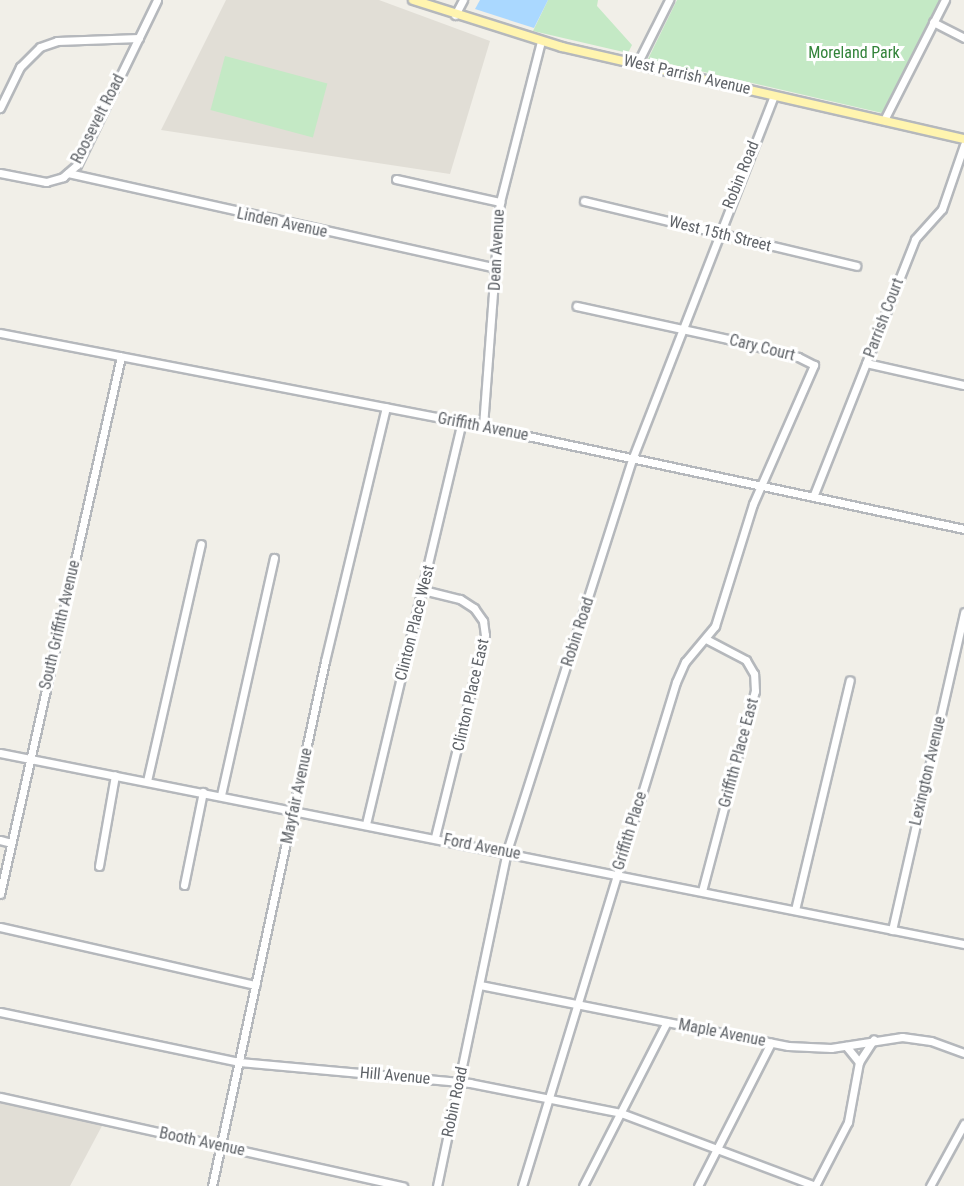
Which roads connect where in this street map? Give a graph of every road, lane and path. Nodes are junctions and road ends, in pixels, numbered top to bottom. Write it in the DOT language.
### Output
graph roads {
  1 [pos="157,0"];
  2 [pos="412,0"];
  3 [pos="463,0"];
  4 [pos="669,0"];
  5 [pos="945,0"];
  6 [pos="455,15"];
  7 [pos="933,22"];
  8 [pos="139,38"];
  9 [pos="964,38"];
  10 [pos="541,41"];
  11 [pos="637,64"];
  12 [pos="774,95"];
  13 [pos="0,108"];
  14 [pos="884,120"];
  15 [pos="964,139"];
  16 [pos="964,145"];
  17 [pos="0,173"];
  18 [pos="68,173"];
  19 [pos="396,179"];
  20 [pos="584,201"];
  21 [pos="500,202"];
  22 [pos="718,234"];
  23 [pos="856,266"];
  24 [pos="497,268"];
  25 [pos="577,306"];
  26 [pos="682,330"];
  27 [pos="0,333"];
  28 [pos="121,356"];
  29 [pos="866,363"];
  30 [pos="964,385"];
  31 [pos="386,407"];
  32 [pos="462,422"];
  33 [pos="483,426"];
  34 [pos="633,457"];
  35 [pos="761,487"];
  36 [pos="813,497"];
  37 [pos="964,529"];
  38 [pos="201,544"];
  39 [pos="274,558"];
  40 [pos="423,590"];
  41 [pos="964,612"];
  42 [pos="706,639"];
  43 [pos="850,680"];
  44 [pos="0,753"];
  45 [pos="30,759"];
  46 [pos="115,775"];
  47 [pos="147,781"];
  48 [pos="203,792"];
  49 [pos="221,795"];
  50 [pos="294,810"];
  51 [pos="366,824"];
  52 [pos="435,837"];
  53 [pos="0,840"];
  54 [pos="11,843"];
  55 [pos="507,852"];
  56 [pos="99,866"];
  57 [pos="617,874"];
  58 [pos="184,885"];
  59 [pos="702,891"];
  60 [pos="0,894"];
  61 [pos="795,910"];
  62 [pos="0,927"];
  63 [pos="892,930"];
  64 [pos="964,944"];
  65 [pos="480,985"];
  66 [pos="256,986"];
  67 [pos="578,1004"];
  68 [pos="0,1012"];
  69 [pos="667,1022"];
  70 [pos="874,1039"];
  71 [pos="771,1042"];
  72 [pos="846,1046"];
  73 [pos="964,1053"];
  74 [pos="240,1062"];
  75 [pos="859,1062"];
  76 [pos="460,1082"];
  77 [pos="0,1097"];
  78 [pos="549,1099"];
  79 [pos="621,1113"];
  80 [pos="964,1124"];
  81 [pos="223,1146"];
  82 [pos="717,1148"];
  83 [pos="212,1186"];
  84 [pos="403,1186"];
  85 [pos="437,1186"];
  86 [pos="522,1186"];
  87 [pos="583,1186"];
  88 [pos="698,1186"];
  89 [pos="815,1186"];
  90 [pos="930,1186"];
  1 -- 8 [label="street, Roosevelt Road"];
  2 -- 6 [label="main road, West Parrish Avenue"];
  3 -- 6 [label="street"];
  4 -- 11 [label="street"];
  5 -- 7 [label="street"];
  6 -- 10 [label="main road, West Parrish Avenue"];
  7 -- 9 [label="street"];
  7 -- 14 [label="street"];
  8 -- 13 [label="street"];
  8 -- 18 [label="street, Roosevelt Road"];
  10 -- 11 [label="main road, West Parrish Avenue"];
  10 -- 21 [label="street, Dean Avenue"];
  11 -- 12 [label="main road, West Parrish Avenue"];
  12 -- 14 [label="main road, West Parrish Avenue"];
  12 -- 22 [label="street, Robin Road"];
  14 -- 15 [label="main road, West Parrish Avenue"];
  16 -- 29 [label="street, Parrish Court"];
  17 -- 18 [label="street, Roosevelt Road"];
  18 -- 24 [label="street, Linden Avenue"];
  19 -- 21 [label="street"];
  20 -- 22 [label="street, West 15th Street"];
  21 -- 24 [label="street, Dean Avenue"];
  22 -- 23 [label="street, West 15th Street"];
  22 -- 26 [label="street, Robin Road"];
  24 -- 33 [label="street, Dean Avenue"];
  25 -- 26 [label="street"];
  26 -- 34 [label="street, Robin Road"];
  26 -- 35 [label="street, Cary Court"];
  27 -- 28 [label="street, Griffith Avenue"];
  28 -- 31 [label="street, Griffith Avenue"];
  28 -- 45 [label="street, South Griffith Avenue"];
  29 -- 30 [label="street"];
  29 -- 36 [label="street, Parrish Court"];
  31 -- 32 [label="street, Griffith Avenue"];
  31 -- 50 [label="street, Mayfair Avenue"];
  32 -- 33 [label="street, Griffith Avenue"];
  32 -- 40 [label="street, Clinton Place West"];
  33 -- 34 [label="street, Griffith Avenue"];
  34 -- 35 [label="street, Griffith Avenue"];
  34 -- 55 [label="street, Robin Road"];
  35 -- 36 [label="street, Griffith Avenue"];
  35 -- 42 [label="street, Griffith Place"];
  36 -- 37 [label="street, Griffith Avenue"];
  38 -- 47 [label="street"];
  39 -- 49 [label="street"];
  40 -- 51 [label="street, Clinton Place West"];
  40 -- 52 [label="street, Clinton Place East"];
  41 -- 63 [label="street, Lexington Avenue"];
  42 -- 57 [label="street, Griffith Place"];
  42 -- 59 [label="street, Griffith Place East"];
  43 -- 61 [label="street"];
  44 -- 45 [label="street, Ford Avenue"];
  45 -- 46 [label="street, Ford Avenue"];
  45 -- 54 [label="street, South Griffith Avenue"];
  46 -- 47 [label="street, Ford Avenue"];
  46 -- 56 [label="street"];
  47 -- 48 [label="street, Ford Avenue"];
  48 -- 49 [label="street, Ford Avenue"];
  48 -- 58 [label="street"];
  49 -- 50 [label="street, Ford Avenue"];
  50 -- 51 [label="street, Ford Avenue"];
  50 -- 66 [label="street, Mayfair Avenue"];
  51 -- 52 [label="street, Ford Avenue"];
  52 -- 55 [label="street, Ford Avenue"];
  53 -- 54 [label="street"];
  54 -- 60 [label="street, South Griffith Avenue"];
  55 -- 57 [label="street, Ford Avenue"];
  55 -- 65 [label="street, Robin Road"];
  57 -- 59 [label="street, Ford Avenue"];
  57 -- 67 [label="street, Griffith Place"];
  59 -- 61 [label="street, Ford Avenue"];
  61 -- 63 [label="street, Ford Avenue"];
  62 -- 66 [label="street"];
  63 -- 64 [label="street, Ford Avenue"];
  65 -- 67 [label="street, Maple Avenue"];
  65 -- 76 [label="street, Robin Road"];
  66 -- 74 [label="street, Mayfair Avenue"];
  67 -- 69 [label="street, Maple Avenue"];
  67 -- 78 [label="street, Griffith Place"];
  68 -- 74 [label="street, Hill Avenue"];
  69 -- 71 [label="street, Maple Avenue"];
  69 -- 79 [label="street"];
  70 -- 72 [label="street, Maple Avenue"];
  70 -- 73 [label="street, Maple Avenue"];
  70 -- 75 [label="street"];
  71 -- 72 [label="street, Maple Avenue"];
  71 -- 82 [label="street"];
  72 -- 75 [label="street"];
  74 -- 76 [label="street, Hill Avenue"];
  74 -- 81 [label="street, Mayfair Avenue"];
  75 -- 89 [label="street"];
  76 -- 78 [label="street, Hill Avenue"];
  76 -- 85 [label="street, Robin Road"];
  77 -- 81 [label="street, Booth Avenue"];
  78 -- 79 [label="street, Hill Avenue"];
  78 -- 86 [label="street, Griffith Place"];
  79 -- 82 [label="street, Hill Avenue"];
  79 -- 87 [label="street"];
  80 -- 90 [label="street"];
  81 -- 83 [label="street, Mayfair Avenue"];
  81 -- 84 [label="street, Booth Avenue"];
  82 -- 88 [label="street"];
  82 -- 89 [label="street, Hill Avenue"];
}
